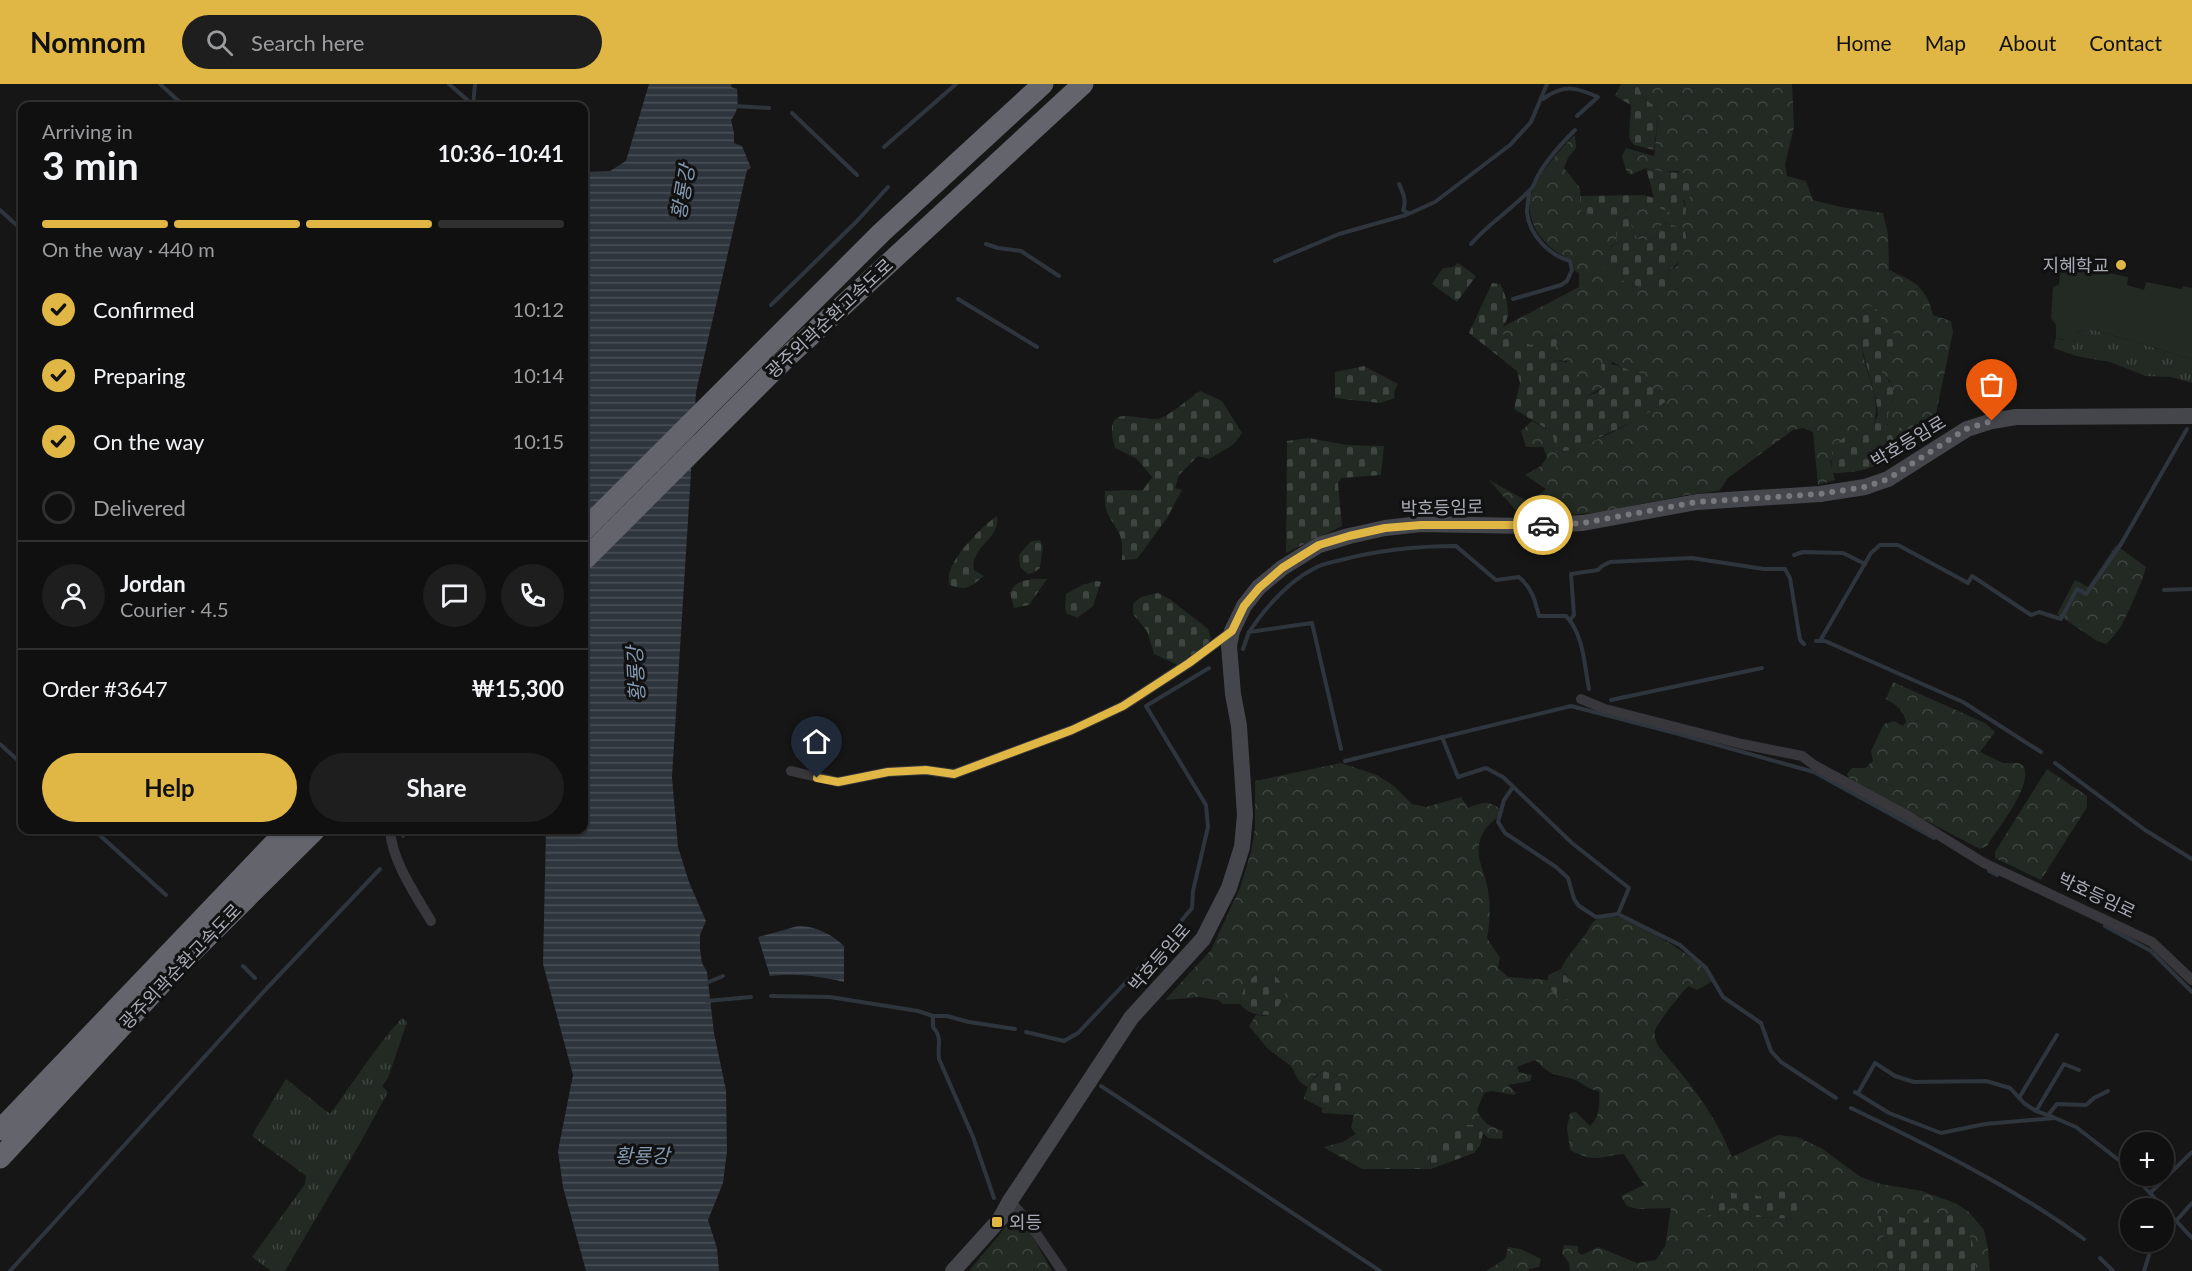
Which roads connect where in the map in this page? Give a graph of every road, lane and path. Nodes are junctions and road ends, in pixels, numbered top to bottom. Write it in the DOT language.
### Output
graph roads {
  1 [pos="1043,84"];
  2 [pos="1083,84"];
  3 [pos="2192,416"];
  4 [pos="588,526"];
  5 [pos="588,556"];
  6 [pos="1232,631"];
  7 [pos="1581,699"];
  8 [pos="791,771"];
  9 [pos="283,834"];
  10 [pos="311,834"];
  11 [pos="390,834"];
  12 [pos="430,921"];
  13 [pos="169,963"];
  14 [pos="2192,980"];
  15 [pos="43,1099"];
  16 [pos="0,1130"];
  17 [pos="0,1158"];
  18 [pos="1010,1201"];
  19 [pos="953,1271"];
  20 [pos="1062,1271"];
  1 -- 4 [label="highway, 광주외곽순환고속도로"];
  2 -- 5 [label="highway, 광주외곽순환고속도로"];
  3 -- 6 [label="street, 박호등임로"];
  6 -- 8 [label="street"];
  6 -- 18 [label="street, 박호등임로"];
  7 -- 14 [label="street, 박호등임로"];
  9 -- 13 [label="highway, 광주외곽순환고속도로"];
  10 -- 13 [label="highway, 광주외곽순환고속도로"];
  11 -- 12 [label="street"];
  13 -- 15 [label="highway, 광주외곽순환고속도로"];
  13 -- 15 [label="highway, 광주외곽순환고속도로"];
  15 -- 16 [label="highway"];
  15 -- 17 [label="highway"];
  18 -- 19 [label="street, 박호등임로"];
  18 -- 20 [label="street"];
}
